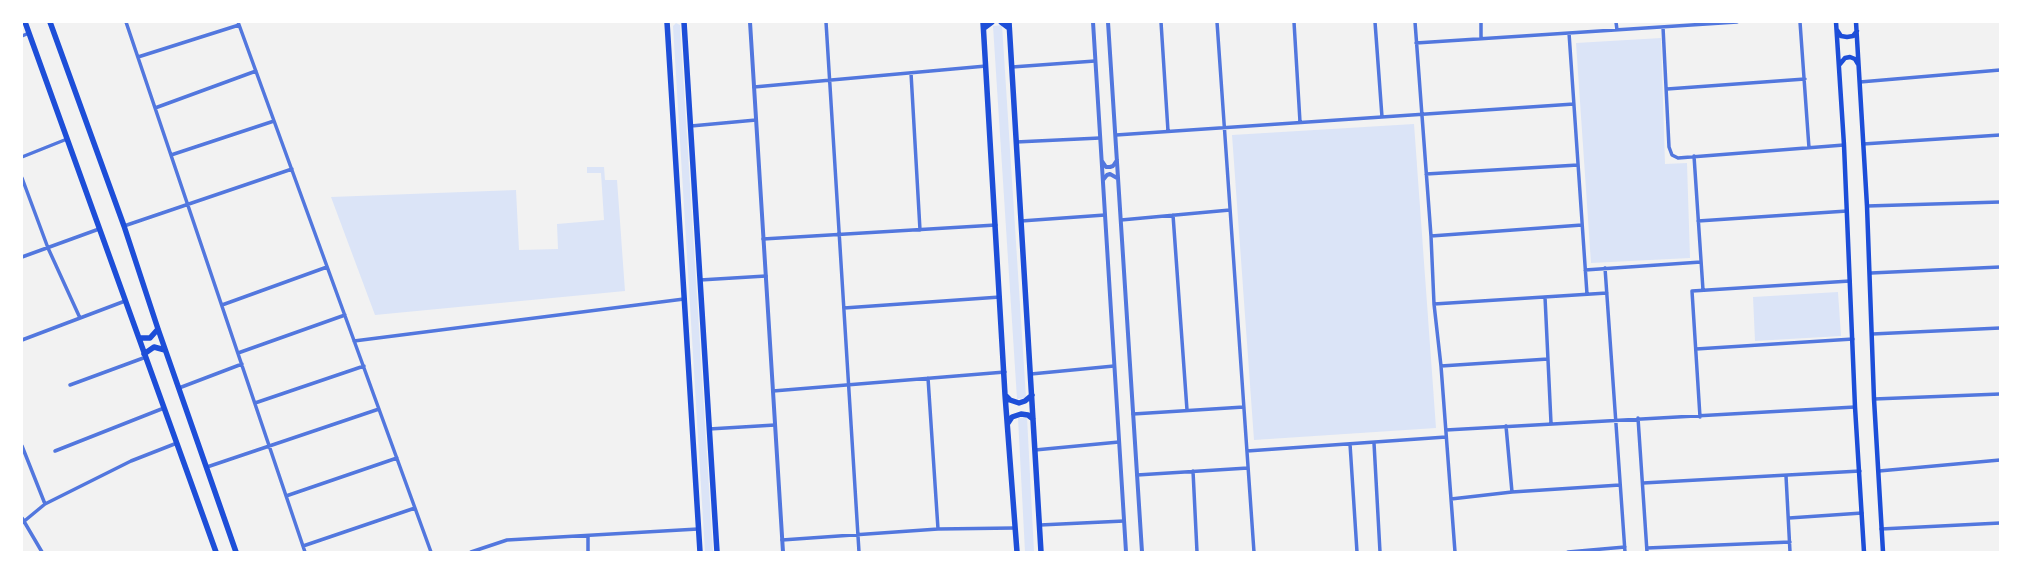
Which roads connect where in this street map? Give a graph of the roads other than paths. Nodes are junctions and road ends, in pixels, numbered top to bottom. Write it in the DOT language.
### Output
graph roads {
  1 [pos="25,22"];
  2 [pos="50,22"];
  3 [pos="126,22"];
  4 [pos="678,22"];
  5 [pos="750,22"];
  6 [pos="826,22"];
  7 [pos="992,22"];
  8 [pos="1001,22"];
  9 [pos="1009,22"];
  10 [pos="1093,22"];
  11 [pos="1108,22"];
  12 [pos="1161,22"];
  13 [pos="1217,22"];
  14 [pos="1294,22"];
  15 [pos="1375,22"];
  16 [pos="1415,22"];
  17 [pos="1481,22"];
  18 [pos="1616,22"];
  19 [pos="1737,22"];
  20 [pos="1800,22"];
  21 [pos="1836,22"];
  22 [pos="1856,22"];
  23 [pos="239,23"];
  24 [pos="669,23"];
  25 [pos="1701,23"];
  26 [pos="684,24"];
  27 [pos="984,25"];
  28 [pos="1664,27"];
  29 [pos="1837,28"];
  30 [pos="1009,29"];
  31 [pos="1617,30"];
  32 [pos="1857,31"];
  33 [pos="29,33"];
  34 [pos="1569,33"];
  35 [pos="22,36"];
  36 [pos="1482,39"];
  37 [pos="1416,43"];
  38 [pos="138,57"];
  39 [pos="1095,61"];
  40 [pos="1859,65"];
  41 [pos="986,66"];
  42 [pos="1012,67"];
  43 [pos="1839,67"];
  44 [pos="2000,70"];
  45 [pos="256,71"];
  46 [pos="912,73"];
  47 [pos="1805,79"];
  48 [pos="830,80"];
  49 [pos="1860,82"];
  50 [pos="754,87"];
  51 [pos="1668,89"];
  52 [pos="1574,104"];
  53 [pos="155,108"];
  54 [pos="1422,114"];
  55 [pos="1382,117"];
  56 [pos="756,120"];
  57 [pos="274,121"];
  58 [pos="1300,122"];
  59 [pos="691,126"];
  60 [pos="1225,127"];
  61 [pos="1168,131"];
  62 [pos="1116,135"];
  63 [pos="2000,135"];
  64 [pos="1100,138"];
  65 [pos="67,139"];
  66 [pos="1016,142"];
  67 [pos="1864,144"];
  68 [pos="1844,145"];
  69 [pos="1809,148"];
  70 [pos="171,155"];
  71 [pos="1694,156"];
  72 [pos="22,157"];
  73 [pos="1117,159"];
  74 [pos="1102,161"];
  75 [pos="1578,166"];
  76 [pos="292,169"];
  77 [pos="1426,174"];
  78 [pos="22,178"];
  79 [pos="1118,180"];
  80 [pos="1103,181"];
  81 [pos="2000,202"];
  82 [pos="188,205"];
  83 [pos="1867,206"];
  84 [pos="1230,210"];
  85 [pos="1847,211"];
  86 [pos="1105,215"];
  87 [pos="1173,215"];
  88 [pos="1121,220"];
  89 [pos="1021,221"];
  90 [pos="1698,221"];
  91 [pos="996,225"];
  92 [pos="1582,225"];
  93 [pos="124,226"];
  94 [pos="100,229"];
  95 [pos="920,230"];
  96 [pos="839,235"];
  97 [pos="1431,236"];
  98 [pos="764,239"];
  99 [pos="48,248"];
  100 [pos="22,257"];
  101 [pos="1701,262"];
  102 [pos="328,267"];
  103 [pos="2000,267"];
  104 [pos="1605,268"];
  105 [pos="1585,270"];
  106 [pos="1871,273"];
  107 [pos="766,276"];
  108 [pos="700,280"];
  109 [pos="1850,281"];
  110 [pos="1703,290"];
  111 [pos="1607,293"];
  112 [pos="1587,294"];
  113 [pos="1000,297"];
  114 [pos="1544,297"];
  115 [pos="684,298"];
  116 [pos="125,300"];
  117 [pos="1434,304"];
  118 [pos="222,305"];
  119 [pos="844,308"];
  120 [pos="345,315"];
  121 [pos="80,318"];
  122 [pos="2000,328"];
  123 [pos="158,329"];
  124 [pos="1872,334"];
  125 [pos="139,338"];
  126 [pos="1853,339"];
  127 [pos="22,340"];
  128 [pos="354,341"];
  129 [pos="1696,349"];
  130 [pos="165,350"];
  131 [pos="238,353"];
  132 [pos="145,355"];
  133 [pos="1548,359"];
  134 [pos="242,364"];
  135 [pos="364,366"];
  136 [pos="1114,366"];
  137 [pos="1441,366"];
  138 [pos="1005,372"];
  139 [pos="1031,374"];
  140 [pos="928,378"];
  141 [pos="849,385"];
  142 [pos="70,386"];
  143 [pos="179,388"];
  144 [pos="773,391"];
  145 [pos="2000,394"];
  146 [pos="1005,395"];
  147 [pos="1032,395"];
  148 [pos="1874,400"];
  149 [pos="255,403"];
  150 [pos="1244,407"];
  151 [pos="1855,407"];
  152 [pos="164,408"];
  153 [pos="379,409"];
  154 [pos="1187,410"];
  155 [pos="1133,414"];
  156 [pos="1700,417"];
  157 [pos="1638,418"];
  158 [pos="1033,419"];
  159 [pos="1616,420"];
  160 [pos="1008,422"];
  161 [pos="1551,423"];
  162 [pos="775,425"];
  163 [pos="1506,426"];
  164 [pos="709,429"];
  165 [pos="1446,430"];
  166 [pos="1446,437"];
  167 [pos="1119,442"];
  168 [pos="176,443"];
  169 [pos="1374,443"];
  170 [pos="1350,444"];
  171 [pos="22,446"];
  172 [pos="270,447"];
  173 [pos="1035,450"];
  174 [pos="1247,450"];
  175 [pos="55,451"];
  176 [pos="397,458"];
  177 [pos="2000,460"];
  178 [pos="207,467"];
  179 [pos="1248,468"];
  180 [pos="1860,471"];
  181 [pos="1879,471"];
  182 [pos="1193,472"];
  183 [pos="1137,475"];
  184 [pos="1786,476"];
  185 [pos="1643,483"];
  186 [pos="1620,485"];
  187 [pos="1512,492"];
  188 [pos="286,496"];
  189 [pos="1451,498"];
  190 [pos="45,504"];
  191 [pos="415,508"];
  192 [pos="1862,513"];
  193 [pos="22,518"];
  194 [pos="1789,518"];
  195 [pos="1124,521"];
  196 [pos="23,523"];
  197 [pos="2000,523"];
  198 [pos="1040,525"];
  199 [pos="1014,528"];
  200 [pos="938,529"];
  201 [pos="1881,529"];
  202 [pos="698,530"];
  203 [pos="858,534"];
  204 [pos="588,536"];
  205 [pos="782,540"];
  206 [pos="1790,542"];
  207 [pos="303,546"];
  208 [pos="1625,547"];
  209 [pos="1647,550"];
  210 [pos="1865,551"];
  211 [pos="1882,551"];
  212 [pos="42,552"];
  213 [pos="216,552"];
  214 [pos="236,552"];
  215 [pos="305,552"];
  216 [pos="431,552"];
  217 [pos="471,552"];
  218 [pos="588,552"];
  219 [pos="700,552"];
  220 [pos="717,552"];
  221 [pos="783,552"];
  222 [pos="860,552"];
  223 [pos="1017,552"];
  224 [pos="1041,552"];
  225 [pos="1126,552"];
  226 [pos="1142,552"];
  227 [pos="1197,552"];
  228 [pos="1254,552"];
  229 [pos="1357,552"];
  230 [pos="1380,552"];
  231 [pos="1455,552"];
  232 [pos="1568,552"];
  233 [pos="1625,552"];
  234 [pos="1790,552"];
  1 -- 33 [label="main road"];
  2 -- 93 [label="main road"];
  3 -- 38 [label="street"];
  4 -- 26 [label="main road"];
  5 -- 50 [label="street"];
  6 -- 48 [label="street"];
  7 -- 27 [label="main road"];
  8 -- 30 [label="main road"];
  9 -- 30 [label="main road"];
  10 -- 39 [label="street"];
  11 -- 62 [label="street"];
  12 -- 61 [label="street"];
  13 -- 60 [label="street"];
  14 -- 58 [label="street"];
  15 -- 55 [label="street"];
  16 -- 37 [label="street"];
  17 -- 36 [label="street"];
  18 -- 31 [label="street"];
  19 -- 25 [label="street"];
  20 -- 47 [label="street"];
  21 -- 29 [label="main road"];
  22 -- 32 [label="main road"];
  23 -- 38 [label="street"];
  23 -- 45 [label="street"];
  24 -- 115 [label="main road"];
  25 -- 28 [label="street"];
  26 -- 59 [label="main road"];
  27 -- 41 [label="main road"];
  28 -- 31 [label="street"];
  28 -- 51 [label="street"];
  29 -- 32 [label="main road"];
  29 -- 43 [label="main road"];
  30 -- 42 [label="main road"];
  31 -- 34 [label="street"];
  32 -- 40 [label="main road"];
  33 -- 35 [label="street"];
  33 -- 65 [label="main road"];
  34 -- 36 [label="street"];
  34 -- 52 [label="street"];
  36 -- 37 [label="street"];
  37 -- 54 [label="street"];
  38 -- 53 [label="street"];
  39 -- 42 [label="street"];
  39 -- 64 [label="street"];
  40 -- 43 [label="main road"];
  40 -- 49 [label="main road"];
  41 -- 46 [label="street"];
  41 -- 91 [label="main road"];
  42 -- 66 [label="main road"];
  43 -- 68 [label="main road"];
  44 -- 49 [label="street"];
  45 -- 53 [label="street"];
  45 -- 57 [label="street"];
  46 -- 48 [label="street"];
  46 -- 95 [label="street"];
  47 -- 51 [label="street"];
  47 -- 69 [label="street"];
  48 -- 50 [label="street"];
  48 -- 96 [label="street"];
  49 -- 67 [label="main road"];
  50 -- 56 [label="street"];
  51 -- 71 [label="street"];
  52 -- 54 [label="street"];
  52 -- 75 [label="street"];
  53 -- 70 [label="street"];
  54 -- 55 [label="street"];
  54 -- 77 [label="street"];
  55 -- 58 [label="street"];
  56 -- 59 [label="street"];
  56 -- 98 [label="street"];
  57 -- 70 [label="street"];
  57 -- 76 [label="street"];
  58 -- 60 [label="street"];
  59 -- 108 [label="main road"];
  60 -- 61 [label="street"];
  60 -- 84 [label="street"];
  61 -- 62 [label="street"];
  62 -- 73 [label="street"];
  63 -- 67 [label="street"];
  64 -- 66 [label="street"];
  64 -- 74 [label="street"];
  65 -- 72 [label="street"];
  65 -- 94 [label="main road"];
  66 -- 89 [label="main road"];
  67 -- 83 [label="main road"];
  68 -- 69 [label="street"];
  68 -- 85 [label="main road"];
  69 -- 71 [label="street"];
  70 -- 82 [label="street"];
  71 -- 90 [label="street"];
  73 -- 74 [label="street"];
  73 -- 79 [label="street"];
  74 -- 80 [label="street"];
  75 -- 77 [label="street"];
  75 -- 92 [label="street"];
  76 -- 82 [label="street"];
  76 -- 102 [label="street"];
  77 -- 97 [label="street"];
  78 -- 99 [label="street"];
  79 -- 80 [label="street"];
  79 -- 88 [label="street"];
  80 -- 86 [label="street"];
  81 -- 83 [label="street"];
  82 -- 93 [label="street"];
  82 -- 118 [label="street"];
  83 -- 106 [label="main road"];
  84 -- 87 [label="street"];
  84 -- 150 [label="street"];
  85 -- 90 [label="street"];
  85 -- 109 [label="main road"];
  86 -- 89 [label="street"];
  86 -- 136 [label="street"];
  87 -- 88 [label="street"];
  87 -- 154 [label="street"];
  88 -- 155 [label="street"];
  89 -- 139 [label="main road"];
  90 -- 101 [label="street"];
  91 -- 95 [label="street"];
  91 -- 113 [label="main road"];
  92 -- 97 [label="street"];
  92 -- 105 [label="street"];
  93 -- 123 [label="main road"];
  94 -- 99 [label="street"];
  94 -- 116 [label="main road"];
  95 -- 96 [label="street"];
  96 -- 98 [label="street"];
  96 -- 119 [label="street"];
  97 -- 117 [label="street"];
  98 -- 107 [label="street"];
  99 -- 100 [label="street"];
  99 -- 121 [label="street"];
  101 -- 104 [label="street"];
  101 -- 110 [label="street"];
  102 -- 118 [label="street"];
  102 -- 120 [label="street"];
  103 -- 106 [label="street"];
  104 -- 105 [label="street"];
  104 -- 111 [label="street"];
  105 -- 112 [label="street"];
  106 -- 124 [label="main road"];
  107 -- 108 [label="street"];
  107 -- 144 [label="street"];
  108 -- 164 [label="main road"];
  109 -- 110 [label="street"];
  109 -- 126 [label="main road"];
  110 -- 129 [label="street"];
  111 -- 112 [label="street"];
  111 -- 159 [label="street"];
  112 -- 114 [label="street"];
  113 -- 119 [label="street"];
  113 -- 138 [label="main road"];
  114 -- 117 [label="street"];
  114 -- 133 [label="street"];
  115 -- 128 [label="street"];
  115 -- 202 [label="main road"];
  116 -- 121 [label="street"];
  116 -- 125 [label="main road"];
  117 -- 137 [label="street"];
  118 -- 131 [label="street"];
  119 -- 141 [label="street"];
  120 -- 128 [label="street"];
  120 -- 131 [label="street"];
  121 -- 127 [label="street"];
  122 -- 124 [label="street"];
  123 -- 125 [label="main road"];
  123 -- 130 [label="main road"];
  124 -- 148 [label="main road"];
  125 -- 132 [label="main road"];
  126 -- 129 [label="street"];
  126 -- 151 [label="main road"];
  128 -- 135 [label="street"];
  129 -- 156 [label="street"];
  130 -- 132 [label="main road"];
  130 -- 143 [label="main road"];
  131 -- 134 [label="street"];
  132 -- 142 [label="street"];
  132 -- 152 [label="main road"];
  133 -- 137 [label="street"];
  133 -- 161 [label="street"];
  134 -- 143 [label="street"];
  134 -- 149 [label="street"];
  135 -- 149 [label="street"];
  135 -- 153 [label="street"];
  136 -- 139 [label="street"];
  136 -- 167 [label="street"];
  137 -- 165 [label="street"];
  138 -- 140 [label="street"];
  138 -- 146 [label="main road"];
  139 -- 147 [label="main road"];
  140 -- 141 [label="street"];
  140 -- 200 [label="street"];
  141 -- 144 [label="street"];
  141 -- 203 [label="street"];
  143 -- 178 [label="main road"];
  144 -- 162 [label="street"];
  145 -- 148 [label="street"];
  146 -- 147 [label="main road"];
  146 -- 160 [label="main road"];
  147 -- 158 [label="main road"];
  148 -- 181 [label="main road"];
  149 -- 172 [label="street"];
  150 -- 154 [label="street"];
  150 -- 174 [label="street"];
  151 -- 156 [label="street"];
  151 -- 180 [label="main road"];
  152 -- 168 [label="main road"];
  152 -- 175 [label="street"];
  153 -- 172 [label="street"];
  153 -- 176 [label="street"];
  154 -- 155 [label="street"];
  155 -- 183 [label="street"];
  156 -- 157 [label="street"];
  157 -- 159 [label="street"];
  157 -- 185 [label="street"];
  158 -- 160 [label="main road"];
  158 -- 173 [label="main road"];
  159 -- 161 [label="street"];
  159 -- 186 [label="street"];
  160 -- 199 [label="main road"];
  161 -- 163 [label="street"];
  162 -- 164 [label="street"];
  162 -- 205 [label="street"];
  163 -- 165 [label="street"];
  163 -- 187 [label="street"];
  164 -- 220 [label="main road"];
  165 -- 166 [label="street"];
  166 -- 169 [label="street"];
  166 -- 189 [label="street"];
  167 -- 173 [label="street"];
  167 -- 195 [label="street"];
  168 -- 190 [label="street"];
  168 -- 213 [label="main road"];
  169 -- 170 [label="street"];
  169 -- 230 [label="street"];
  170 -- 174 [label="street"];
  170 -- 229 [label="street"];
  171 -- 190 [label="street"];
  172 -- 178 [label="street"];
  172 -- 188 [label="street"];
  173 -- 198 [label="main road"];
  174 -- 179 [label="street"];
  176 -- 188 [label="street"];
  176 -- 191 [label="street"];
  177 -- 181 [label="street"];
  178 -- 214 [label="main road"];
  179 -- 182 [label="street"];
  179 -- 228 [label="street"];
  180 -- 184 [label="street"];
  180 -- 192 [label="main road"];
  181 -- 201 [label="main road"];
  182 -- 183 [label="street"];
  182 -- 227 [label="street"];
  183 -- 226 [label="street"];
  184 -- 185 [label="street"];
  184 -- 194 [label="street"];
  185 -- 209 [label="street"];
  186 -- 187 [label="street"];
  186 -- 208 [label="street"];
  187 -- 189 [label="street"];
  188 -- 207 [label="street"];
  189 -- 231 [label="street"];
  190 -- 196 [label="street"];
  191 -- 207 [label="street"];
  191 -- 216 [label="street"];
  192 -- 194 [label="street"];
  192 -- 210 [label="main road"];
  193 -- 196 [label="street"];
  194 -- 206 [label="street"];
  195 -- 198 [label="street"];
  195 -- 225 [label="street"];
  196 -- 212 [label="street"];
  197 -- 201 [label="street"];
  198 -- 224 [label="main road"];
  199 -- 200 [label="street"];
  199 -- 223 [label="main road"];
  200 -- 203 [label="street"];
  201 -- 211 [label="main road"];
  202 -- 204 [label="street"];
  202 -- 219 [label="main road"];
  203 -- 205 [label="street"];
  203 -- 222 [label="street"];
  204 -- 217 [label="street"];
  204 -- 218 [label="street"];
  205 -- 221 [label="street"];
  206 -- 209 [label="street"];
  206 -- 234 [label="street"];
  207 -- 215 [label="street"];
  208 -- 232 [label="street"];
  208 -- 233 [label="street"];
}
